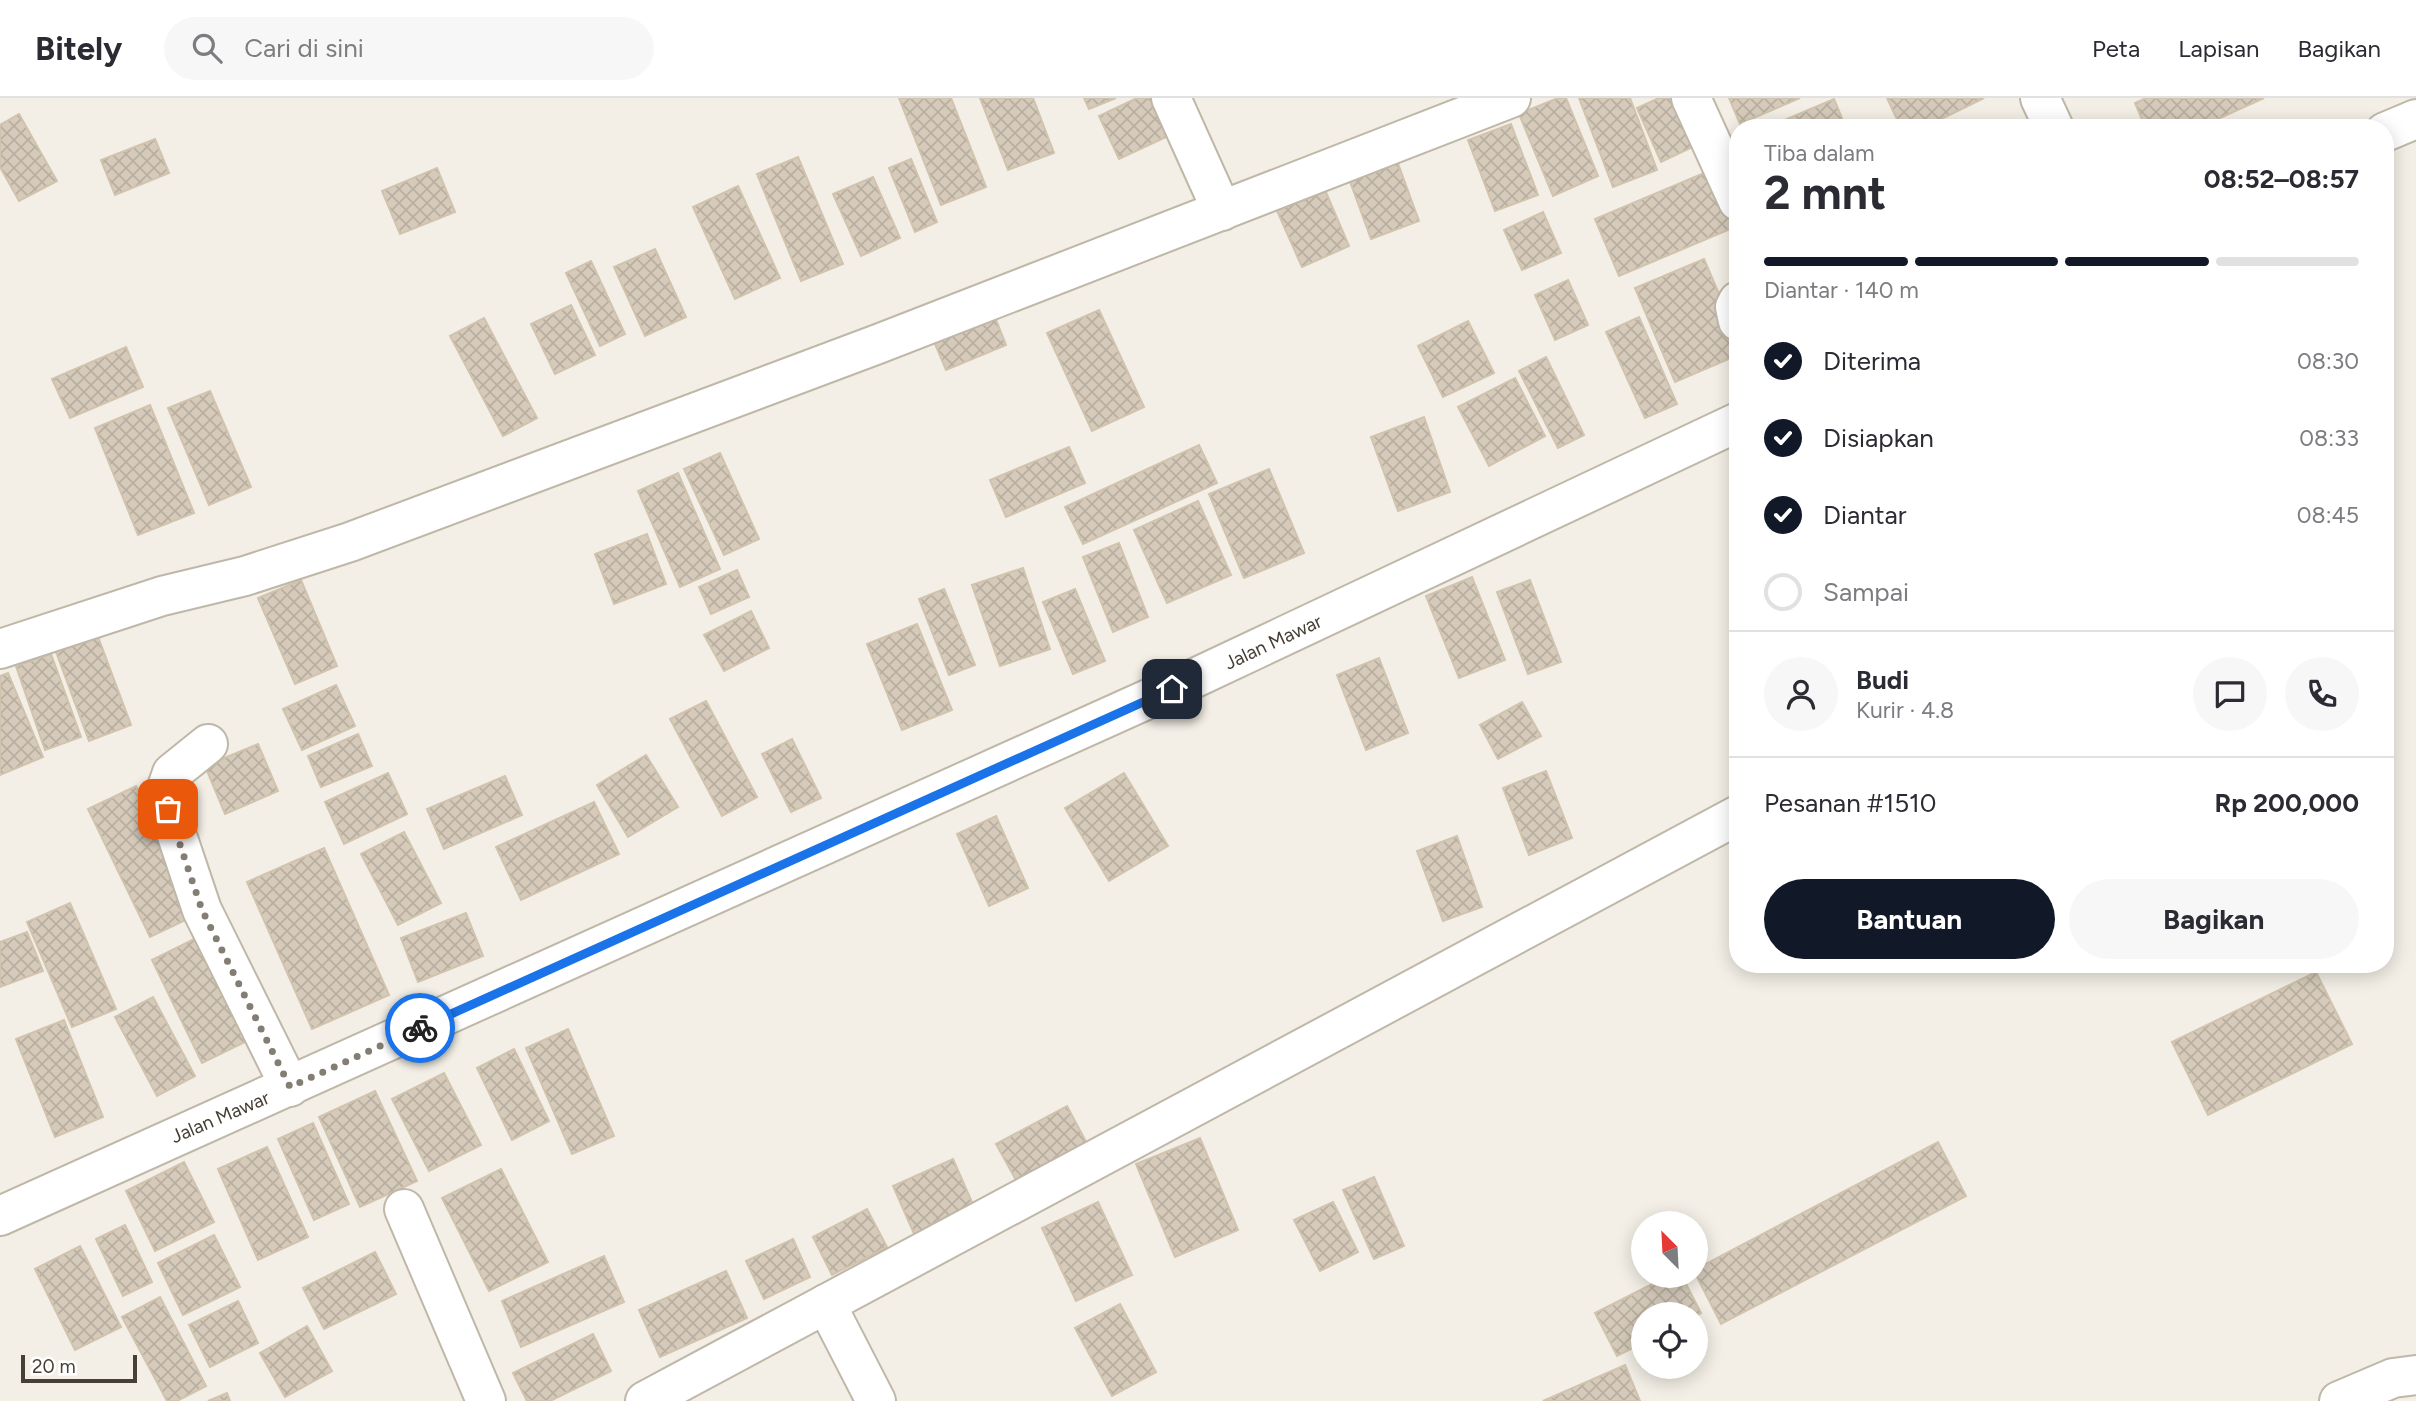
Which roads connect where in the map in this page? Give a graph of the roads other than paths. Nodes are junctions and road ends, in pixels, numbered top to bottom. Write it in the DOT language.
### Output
graph roads {
  1 [pos="1171,98"];
  2 [pos="1511,98"];
  3 [pos="1691,98"];
  4 [pos="2040,98"];
  5 [pos="2050,119"];
  6 [pos="2416,119"];
  7 [pos="2394,128"];
  8 [pos="1729,181"];
  9 [pos="1222,211"];
  10 [pos="1729,426"];
  11 [pos="0,649"];
  12 [pos="208,744"];
  13 [pos="1729,820"];
  14 [pos="290,1087"];
  15 [pos="404,1209"];
  16 [pos="0,1216"];
  17 [pos="826,1304"];
  18 [pos="2405,1376"];
  19 [pos="486,1401"];
  20 [pos="645,1401"];
  21 [pos="876,1401"];
  22 [pos="2339,1401"];
  1 -- 9 [label="street"];
  2 -- 9 [label="street"];
  3 -- 8 [label="street"];
  4 -- 5 [label="street"];
  6 -- 7 [label="street"];
  9 -- 11 [label="street"];
  10 -- 14 [label="street, Jalan Mawar"];
  12 -- 14 [label="street"];
  13 -- 17 [label="street"];
  14 -- 16 [label="street, Jalan Mawar"];
  15 -- 19 [label="street"];
  17 -- 20 [label="street"];
  17 -- 21 [label="street"];
  18 -- 22 [label="street"];
}
